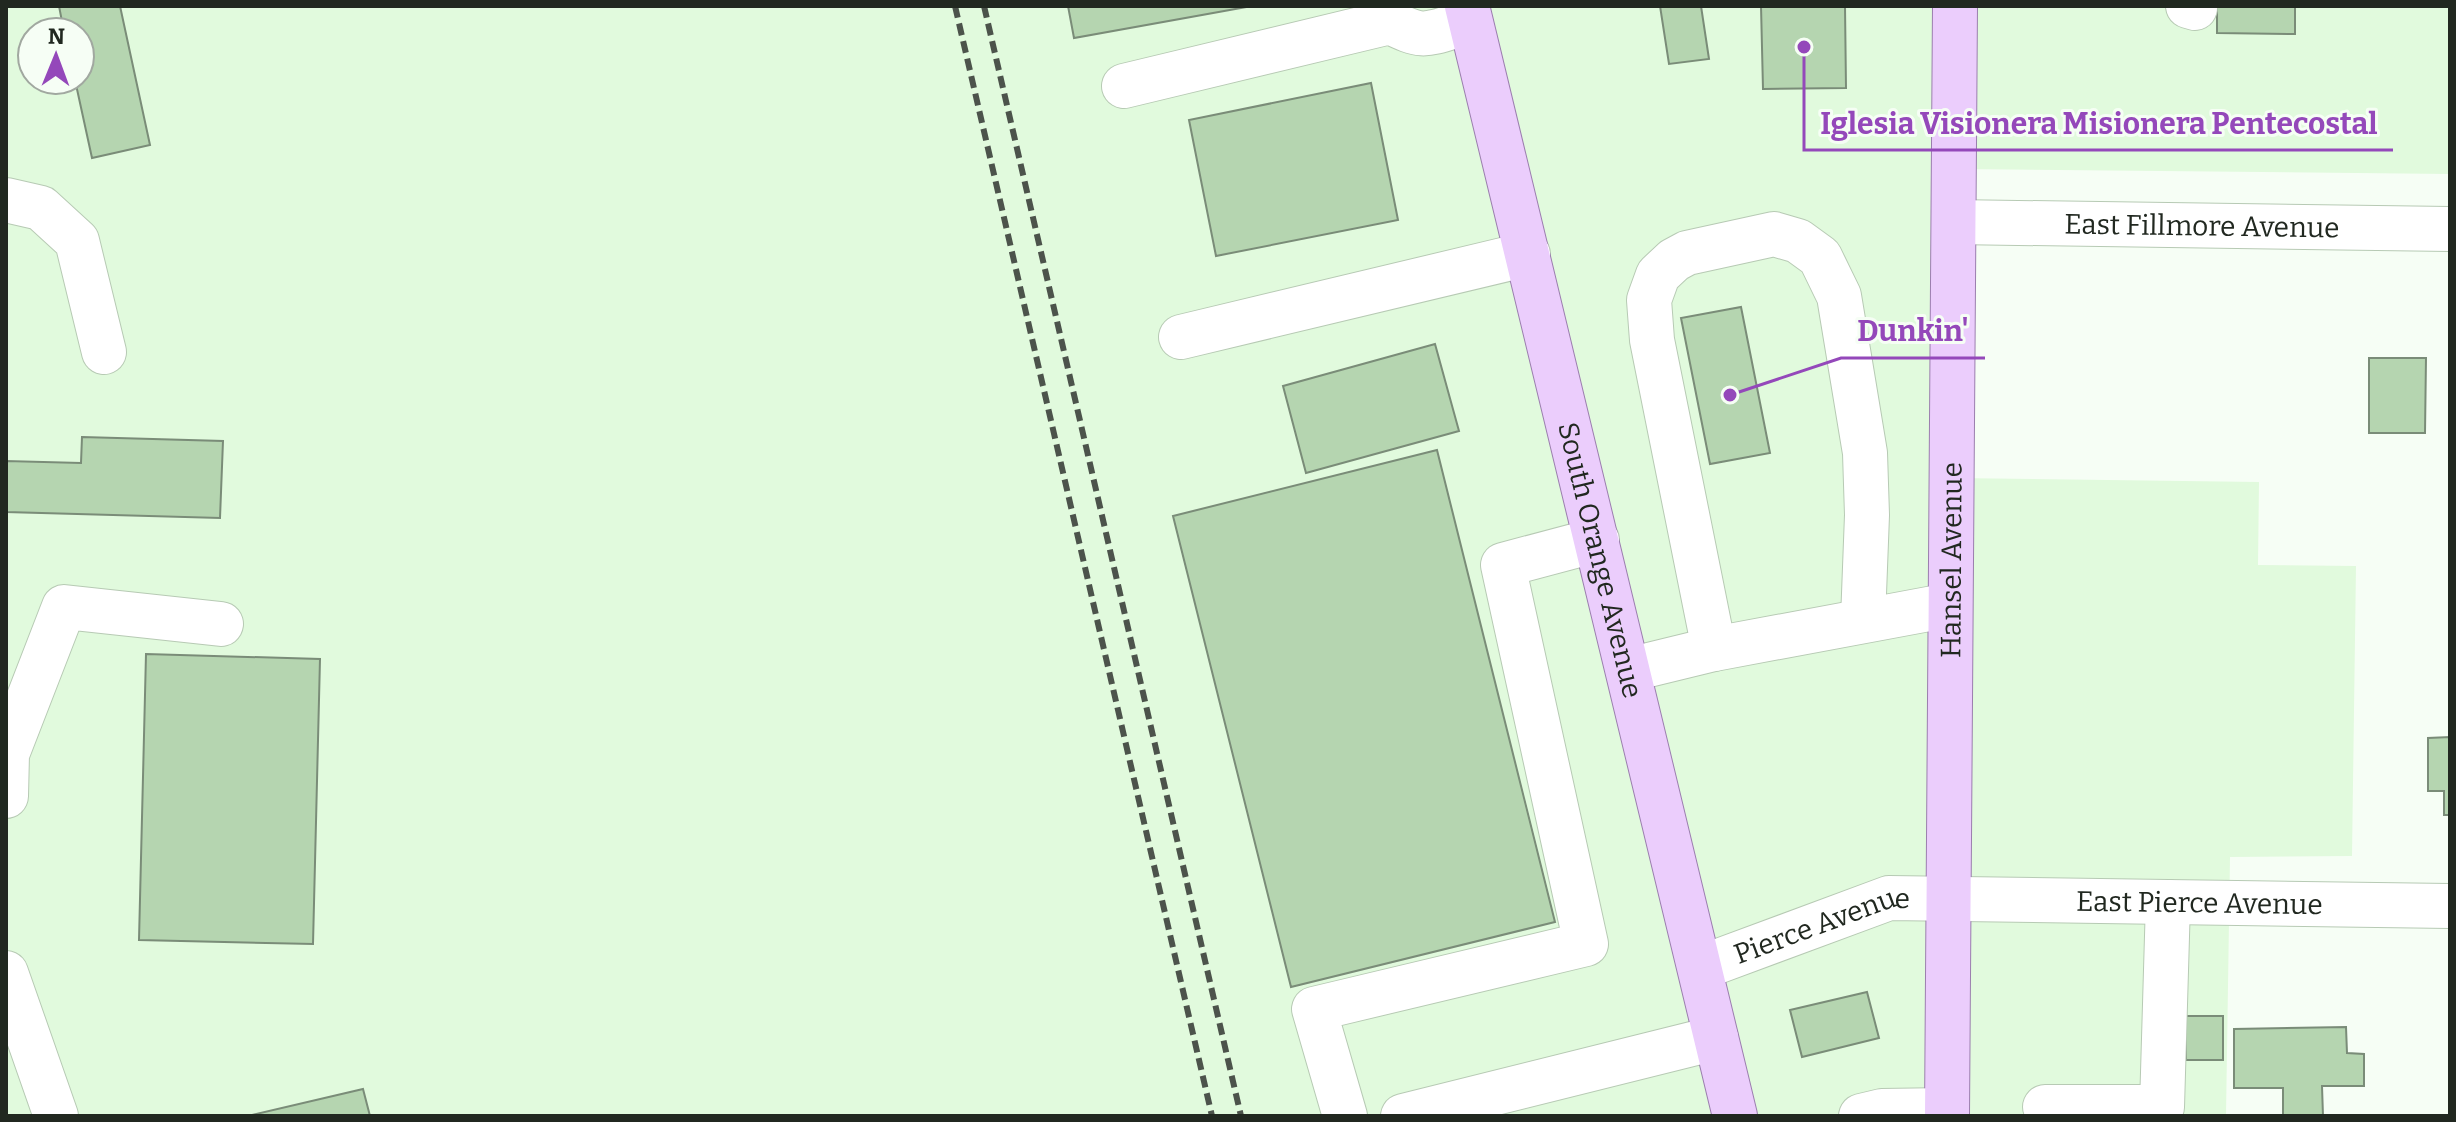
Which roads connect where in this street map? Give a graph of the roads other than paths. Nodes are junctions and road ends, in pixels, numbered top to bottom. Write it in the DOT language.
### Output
graph roads {
  1 [pos="1465,6"];
  2 [pos="1955,6"];
  3 [pos="1394,14"];
  4 [pos="1124,86"];
  5 [pos="6,200"];
  6 [pos="1954,222"];
  7 [pos="2450,229"];
  8 [pos="1528,254"];
  9 [pos="1181,337"];
  10 [pos="104,352"];
  11 [pos="1597,540"];
  12 [pos="1950,605"];
  13 [pos="1863,620"];
  14 [pos="221,624"];
  15 [pos="1714,649"];
  16 [pos="1628,670"];
  17 [pos="6,796"];
  18 [pos="1948,899"];
  19 [pos="2168,902"];
  20 [pos="2450,906"];
  21 [pos="1700,968"];
  22 [pos="6,973"];
  23 [pos="15,1027"];
  24 [pos="1716,1038"];
  25 [pos="2045,1107"];
  26 [pos="1947,1113"];
  27 [pos="56,1116"];
  28 [pos="1345,1116"];
  29 [pos="1403,1116"];
  30 [pos="1735,1116"];
  31 [pos="1861,1116"];
  1 -- 3 [label="street"];
  1 -- 8 [label="main road, South Orange Avenue"];
  2 -- 6 [label="main road, Hansel Avenue"];
  3 -- 4 [label="street"];
  5 -- 10 [label="street"];
  6 -- 7 [label="street, East Fillmore Avenue"];
  6 -- 12 [label="main road, Hansel Avenue"];
  8 -- 9 [label="street"];
  8 -- 11 [label="main road, South Orange Avenue"];
  11 -- 16 [label="main road, South Orange Avenue"];
  11 -- 28 [label="street"];
  12 -- 13 [label="street"];
  12 -- 18 [label="main road, Hansel Avenue"];
  13 -- 15 [label="street"];
  13 -- 15 [label="street"];
  14 -- 17 [label="street"];
  15 -- 16 [label="street"];
  16 -- 21 [label="main road, South Orange Avenue"];
  18 -- 19 [label="street, East Pierce Avenue"];
  18 -- 21 [label="street, Pierce Avenue"];
  18 -- 26 [label="main road, Hansel Avenue"];
  19 -- 20 [label="street, East Pierce Avenue"];
  19 -- 25 [label="street"];
  21 -- 24 [label="main road, South Orange Avenue"];
  22 -- 23 [label="street"];
  23 -- 27 [label="street"];
  24 -- 29 [label="street"];
  24 -- 30 [label="main road, South Orange Avenue"];
  26 -- 31 [label="street"];
}
